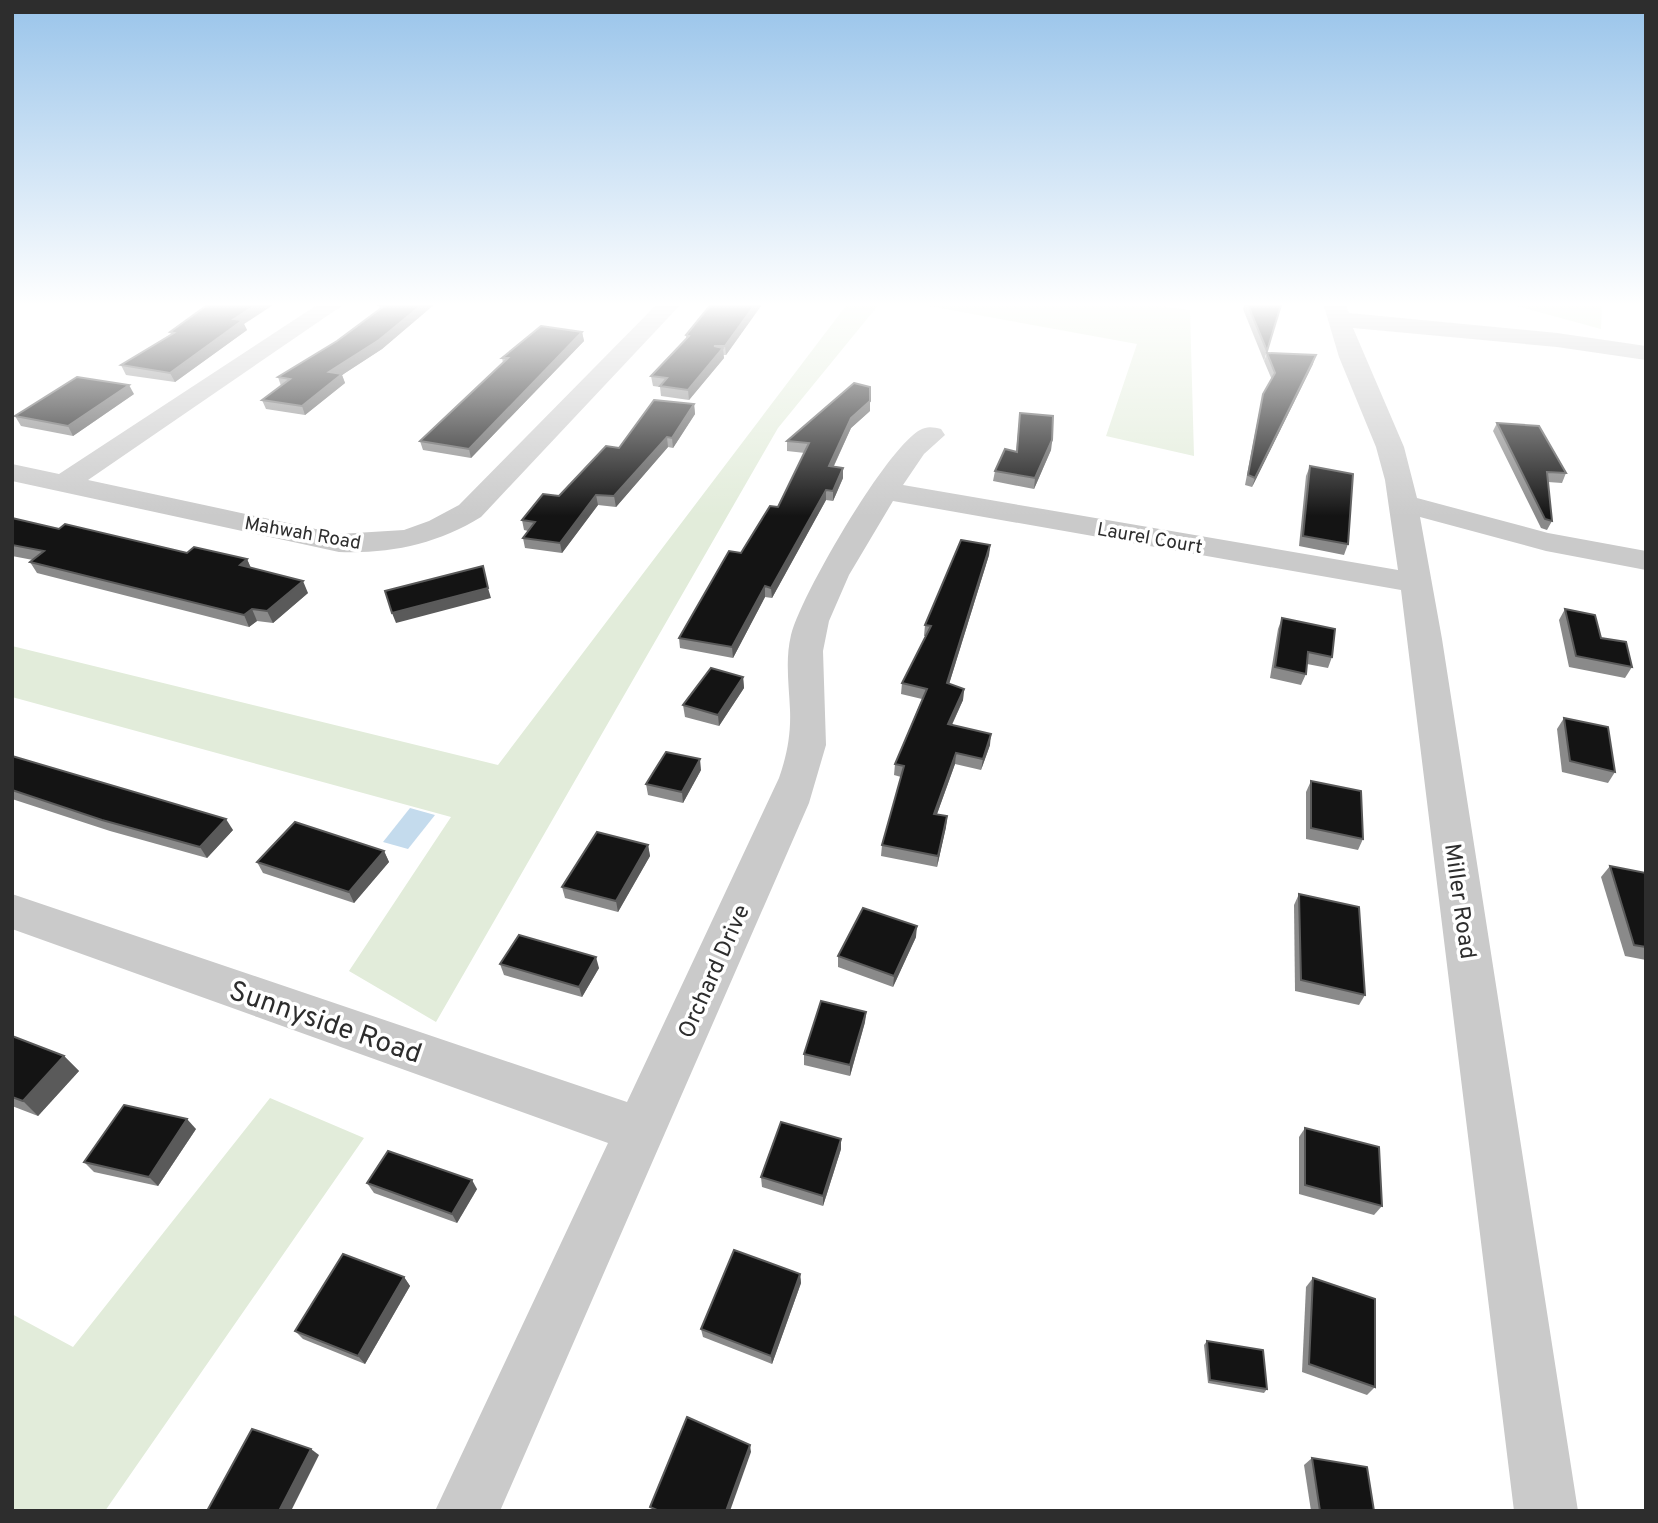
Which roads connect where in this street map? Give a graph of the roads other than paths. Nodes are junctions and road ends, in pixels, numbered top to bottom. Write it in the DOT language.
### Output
graph roads {
  1 [pos="228,374"];
  2 [pos="602,374"];
  3 [pos="1361,374"];
  4 [pos="931,435"];
  5 [pos="12,472"];
  6 [pos="64,483"];
  7 [pos="885,491"];
  8 [pos="1401,503"];
  9 [pos="1646,561"];
  10 [pos="1415,583"];
  11 [pos="12,911"];
  12 [pos="640,1130"];
  13 [pos="467,1511"];
  14 [pos="1546,1511"];
  1 -- 6 [label="street"];
  2 -- 6 [label="street, Mahwah Road"];
  3 -- 8 [label="street, Miller Road"];
  4 -- 7 [label="street, Orchard Drive"];
  5 -- 6 [label="street, Mahwah Road"];
  7 -- 10 [label="street, Laurel Court"];
  7 -- 12 [label="street, Orchard Drive"];
  8 -- 9 [label="street"];
  8 -- 10 [label="street, Miller Road"];
  10 -- 14 [label="street, Miller Road"];
  11 -- 12 [label="street, Sunnyside Road"];
  12 -- 13 [label="street, Orchard Drive"];
}
